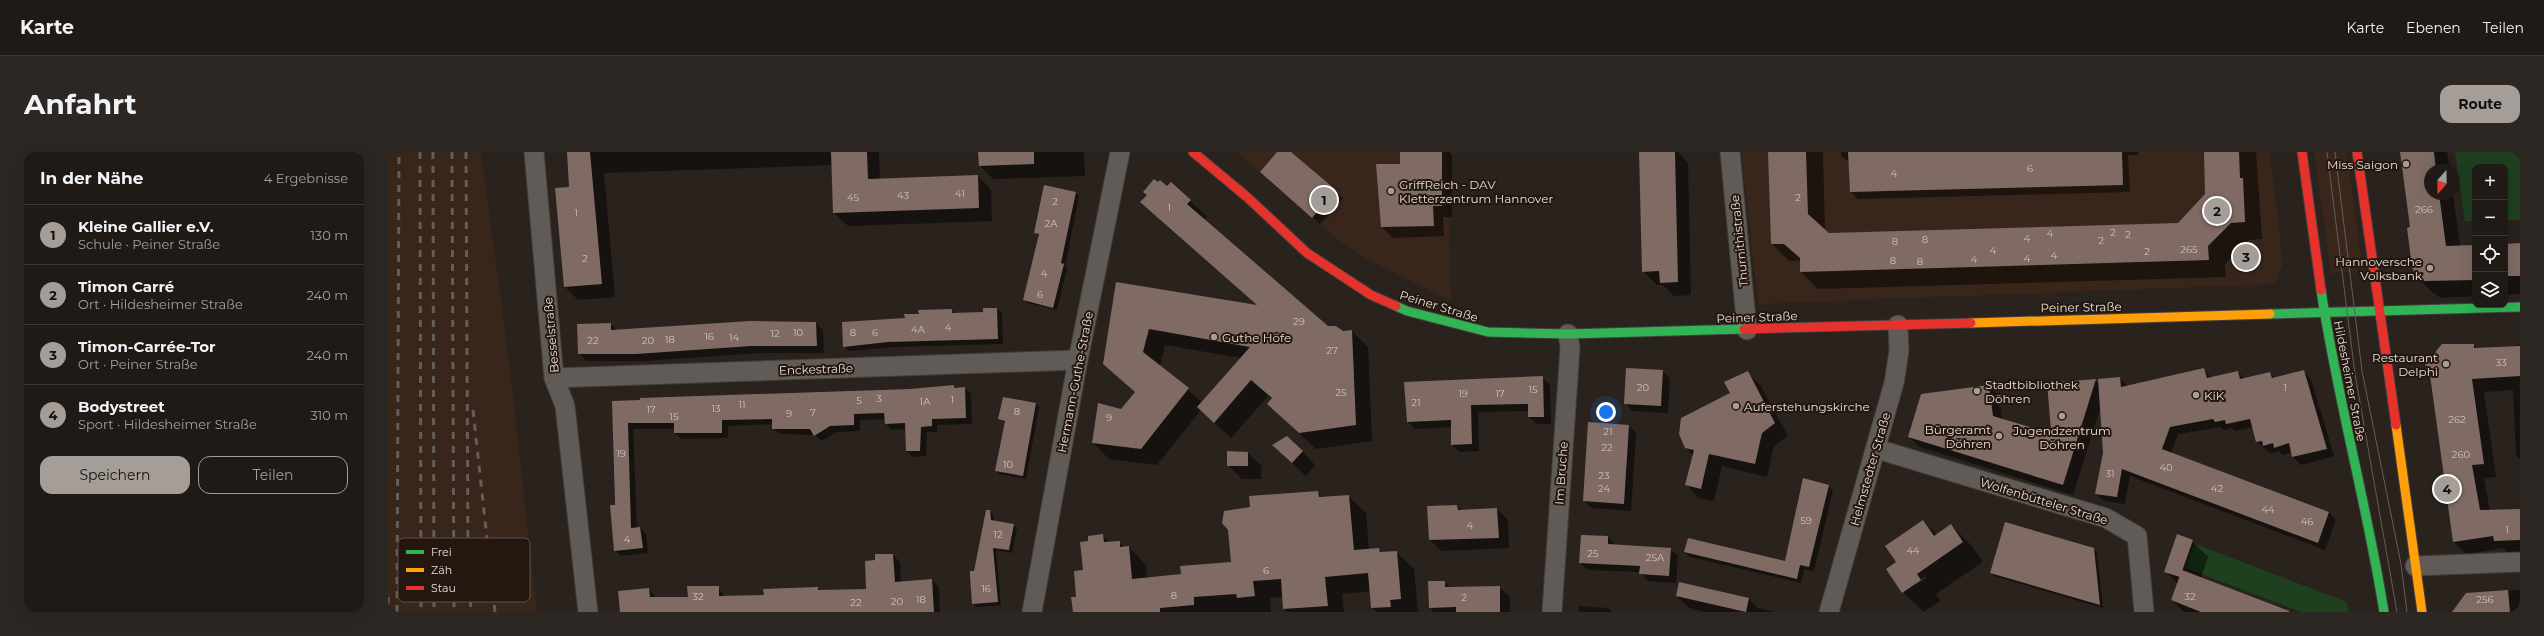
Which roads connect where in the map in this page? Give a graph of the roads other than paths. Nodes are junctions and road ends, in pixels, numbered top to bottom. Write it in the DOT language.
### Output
graph roads {
  1 [pos="534,152"];
  2 [pos="1120,152"];
  3 [pos="1193,152"];
  4 [pos="1730,152"];
  5 [pos="2302,152"];
  6 [pos="2357,152"];
  7 [pos="2520,307"];
  8 [pos="2379,310"];
  9 [pos="2324,312"];
  10 [pos="1898,325"];
  11 [pos="1747,330"];
  12 [pos="1568,334"];
  13 [pos="1078,360"];
  14 [pos="554,378"];
  15 [pos="1877,449"];
  16 [pos="2520,562"];
  17 [pos="2415,566"];
  18 [pos="588,612"];
  19 [pos="1032,612"];
  20 [pos="1552,612"];
  21 [pos="1829,612"];
  22 [pos="2144,612"];
  23 [pos="2384,612"];
  24 [pos="2422,612"];
  1 -- 14 [label="street, Besselstraße"];
  2 -- 13 [label="street, Hermann-Guthe-Straße"];
  3 -- 12 [label="street, Peiner Straße"];
  4 -- 11 [label="street, Thurnithistraße"];
  5 -- 9 [label="street, Hildesheimer Straße"];
  6 -- 8 [label="street"];
  7 -- 8 [label="street, Peiner Straße"];
  8 -- 9 [label="street, Peiner Straße"];
  8 -- 17 [label="street"];
  9 -- 10 [label="street, Peiner Straße"];
  9 -- 23 [label="street, Hildesheimer Straße"];
  10 -- 11 [label="street, Peiner Straße"];
  10 -- 15 [label="street, Helmstedter Straße"];
  11 -- 12 [label="street, Peiner Straße"];
  12 -- 20 [label="street, Im Bruche"];
  13 -- 14 [label="street, Enckestraße"];
  13 -- 19 [label="street, Hermann-Guthe-Straße"];
  14 -- 18 [label="street, Besselstraße"];
  15 -- 21 [label="street, Helmstedter Straße"];
  15 -- 22 [label="street, Wolfenbütteler Straße"];
  16 -- 17 [label="street"];
  17 -- 24 [label="street"];
}
